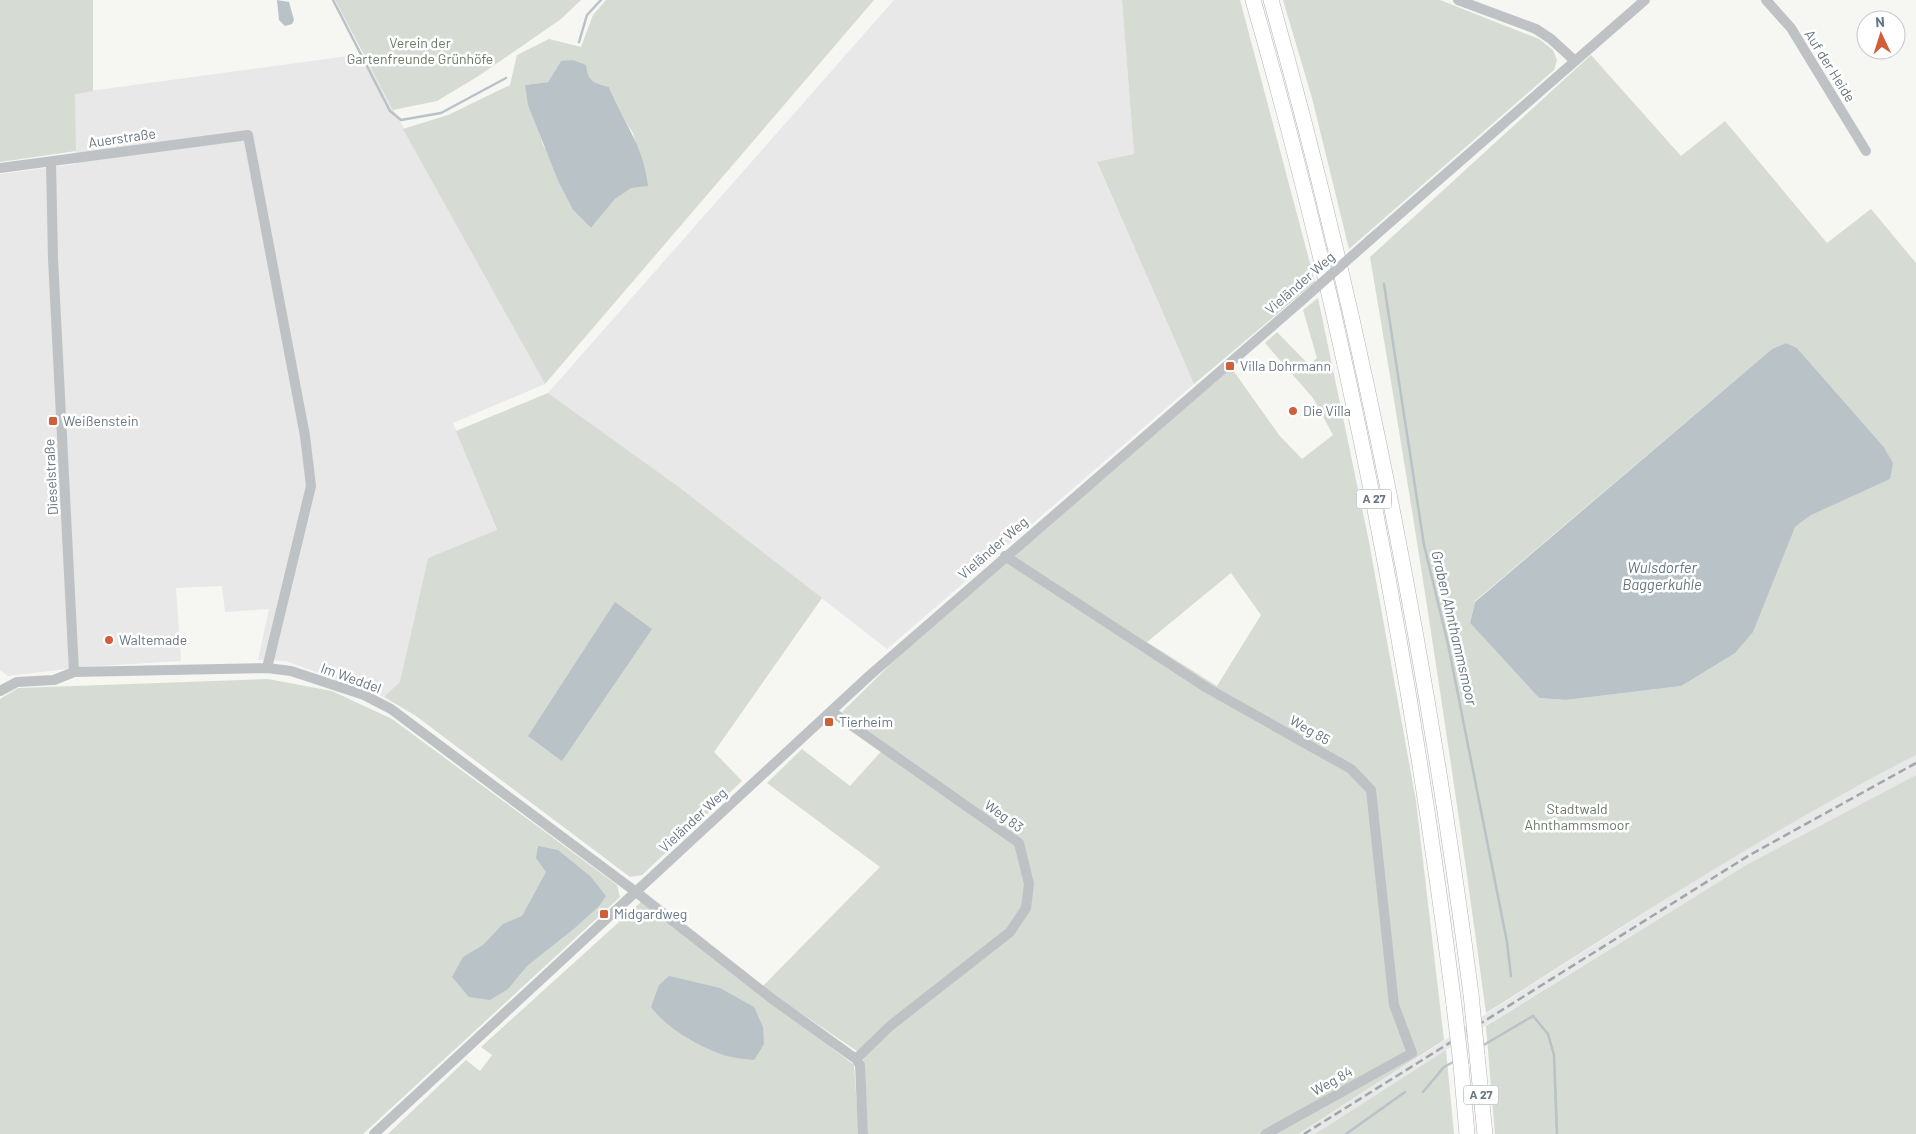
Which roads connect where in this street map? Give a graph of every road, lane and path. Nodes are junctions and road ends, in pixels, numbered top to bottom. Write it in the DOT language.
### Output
graph roads {
  1 [pos="1253,0"];
  2 [pos="1271,0"];
  3 [pos="1458,0"];
  4 [pos="1766,0"];
  5 [pos="1642,1"];
  6 [pos="1575,61"];
  7 [pos="1866,151"];
  8 [pos="51,162"];
  9 [pos="0,168"];
  10 [pos="1005,556"];
  11 [pos="267,668"];
  12 [pos="74,672"];
  13 [pos="0,691"];
  14 [pos="831,711"];
  15 [pos="636,892"];
  16 [pos="1412,1053"];
  17 [pos="856,1059"];
  18 [pos="374,1134"];
  19 [pos="863,1134"];
  20 [pos="1266,1134"];
  21 [pos="1467,1134"];
  22 [pos="1485,1134"];
  1 -- 21 [label="highway, A 27, bridge"];
  2 -- 22 [label="highway, A 27, bridge"];
  3 -- 6 [label="street"];
  4 -- 7 [label="street, Auf der Heide"];
  5 -- 6 [label="street, Vieländer Weg"];
  6 -- 10 [label="street, Vieländer Weg, bridge"];
  8 -- 9 [label="street, Auerstraße"];
  8 -- 11 [label="street, Auerstraße"];
  8 -- 12 [label="street, Dieselstraße"];
  10 -- 14 [label="street, Vieländer Weg"];
  10 -- 16 [label="street, Weg 85"];
  11 -- 12 [label="street, Im Weddel"];
  11 -- 15 [label="street, Im Weddel"];
  12 -- 13 [label="street, Im Weddel"];
  14 -- 15 [label="street, Vieländer Weg"];
  14 -- 17 [label="street, Weg 83"];
  15 -- 17 [label="street"];
  15 -- 18 [label="street, Vieländer Weg"];
  16 -- 20 [label="street, Weg 84"];
  17 -- 19 [label="street"];
}
